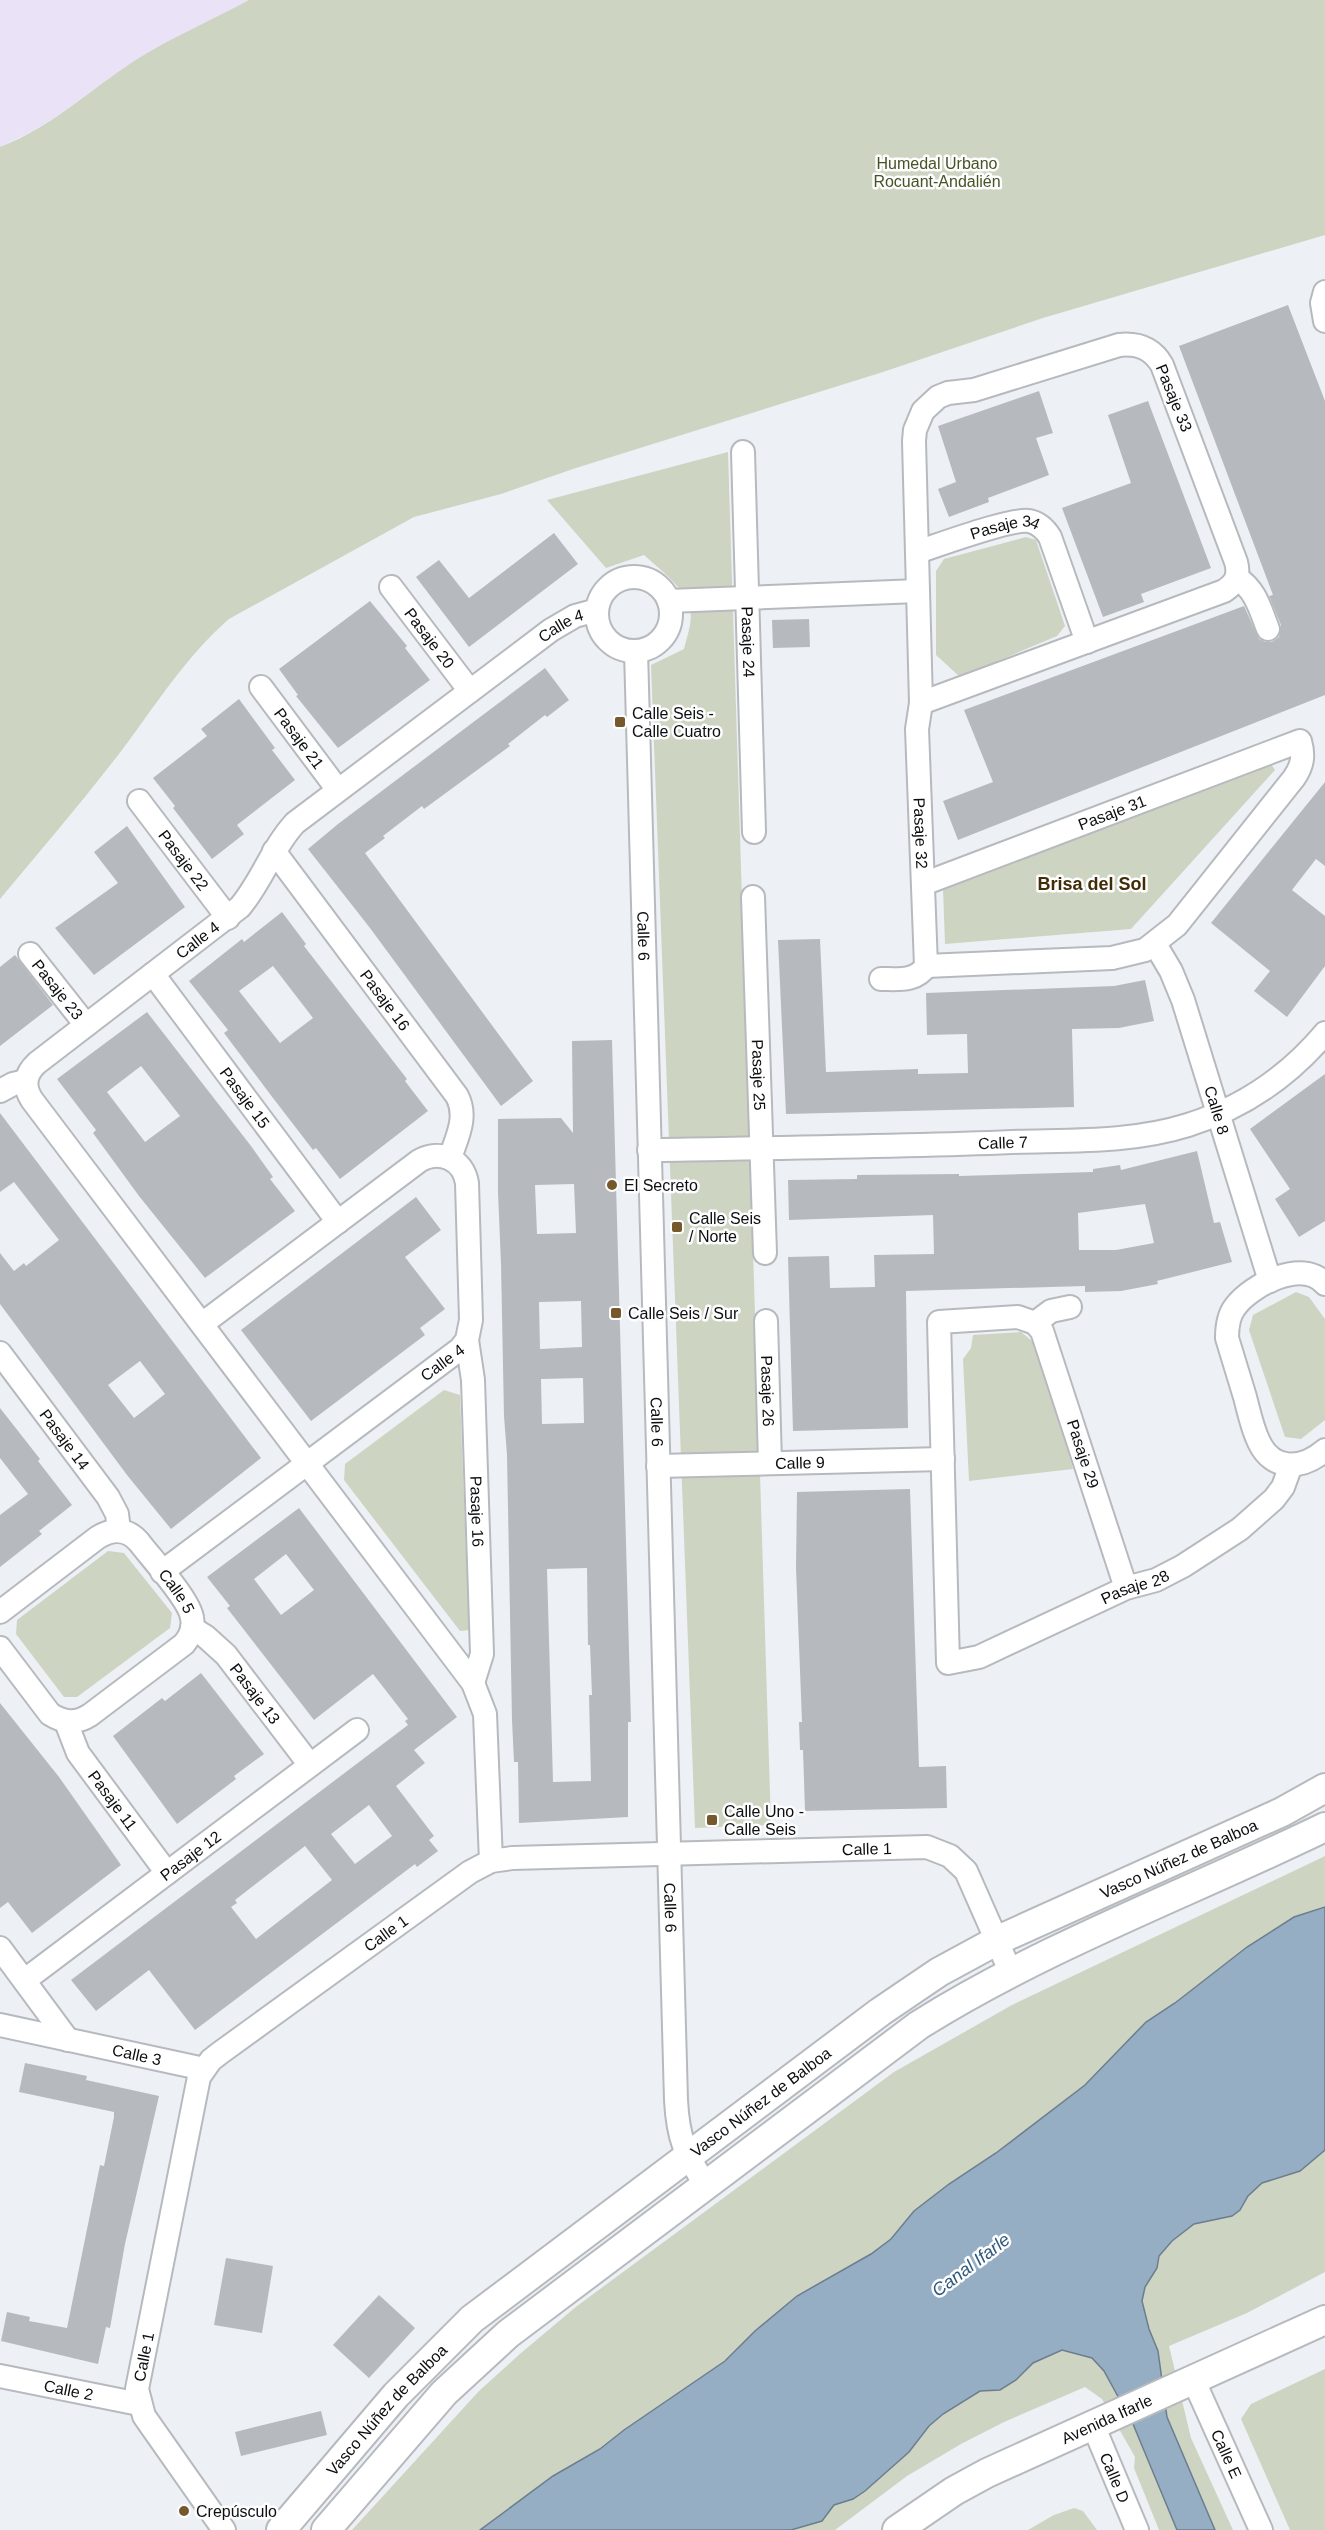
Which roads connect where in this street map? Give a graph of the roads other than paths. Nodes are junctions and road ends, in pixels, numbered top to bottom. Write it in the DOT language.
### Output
graph roads {
  1 [pos="1325,292"];
  2 [pos="1325,321"];
  3 [pos="742,452"];
  4 [pos="917,552"];
  5 [pos="1237,578"];
  6 [pos="391,587"];
  7 [pos="918,591"];
  8 [pos="747,598"];
  9 [pos="669,601"];
  10 [pos="597,610"];
  11 [pos="1268,629"];
  12 [pos="1087,642"];
  13 [pos="636,651"];
  14 [pos="261,687"];
  15 [pos="470,691"];
  16 [pos="921,703"];
  17 [pos="338,790"];
  18 [pos="139,801"];
  19 [pos="754,832"];
  20 [pos="274,852"];
  21 [pos="923,884"];
  22 [pos="753,897"];
  23 [pos="228,918"];
  24 [pos="1155,944"];
  25 [pos="30,954"];
  26 [pos="926,966"];
  27 [pos="153,974"];
  28 [pos="881,979"];
  29 [pos="86,1025"];
  30 [pos="1325,1033"];
  31 [pos="26,1082"];
  32 [pos="0,1091"];
  33 [pos="1217,1114"];
  34 [pos="762,1148"];
  35 [pos="649,1150"];
  36 [pos="450,1158"];
  37 [pos="338,1222"];
  38 [pos="765,1253"];
  39 [pos="1321,1273"];
  40 [pos="1270,1281"];
  41 [pos="1070,1307"];
  42 [pos="766,1321"];
  43 [pos="1035,1323"];
  44 [pos="202,1324"];
  45 [pos="467,1340"];
  46 [pos="0,1353"];
  47 [pos="1325,1450"];
  48 [pos="943,1459"];
  49 [pos="308,1463"];
  50 [pos="770,1463"];
  51 [pos="1291,1465"];
  52 [pos="658,1466"];
  53 [pos="119,1530"];
  54 [pos="162,1572"];
  55 [pos="1126,1588"];
  56 [pos="0,1612"];
  57 [pos="192,1628"];
  58 [pos="0,1648"];
  59 [pos="473,1683"];
  60 [pos="66,1722"];
  61 [pos="357,1730"];
  62 [pos="310,1765"];
  63 [pos="1325,1788"];
  64 [pos="1325,1827"];
  65 [pos="668,1852"];
  66 [pos="491,1862"];
  67 [pos="167,1873"];
  68 [pos="998,1941"];
  69 [pos="0,1948"];
  70 [pos="1011,1973"];
  71 [pos="25,1980"];
  72 [pos="1,2032"];
  73 [pos="68,2040"];
  74 [pos="204,2069"];
  75 [pos="687,2156"];
  76 [pos="705,2184"];
  77 [pos="1325,2320"];
  78 [pos="0,2376"];
  79 [pos="1186,2382"];
  80 [pos="139,2404"];
  81 [pos="1099,2422"];
  82 [pos="224,2530"];
  83 [pos="281,2530"];
  84 [pos="326,2530"];
  85 [pos="897,2530"];
  86 [pos="1137,2530"];
  87 [pos="1261,2530"];
  1 -- 2 [label="street"];
  3 -- 8 [label="street, Pasaje 24"];
  4 -- 5 [label="street, Pasaje 33"];
  4 -- 7 [label="street"];
  4 -- 12 [label="street, Pasaje 34"];
  5 -- 11 [label="street, Pasaje 33"];
  5 -- 12 [label="street"];
  6 -- 15 [label="street, Pasaje 20"];
  7 -- 8 [label="street"];
  7 -- 16 [label="street"];
  8 -- 9 [label="street"];
  8 -- 19 [label="street, Pasaje 24"];
  9 -- 10 [label="street, Calle 4"];
  9 -- 13 [label="street"];
  10 -- 13 [label="street, Calle 4"];
  10 -- 15 [label="street, Calle 4"];
  12 -- 16 [label="street"];
  13 -- 35 [label="street, Calle 6"];
  14 -- 17 [label="street, Pasaje 21"];
  15 -- 17 [label="street, Calle 4"];
  16 -- 21 [label="street, Pasaje 32"];
  17 -- 20 [label="street, Calle 4"];
  18 -- 23 [label="street, Pasaje 22"];
  20 -- 23 [label="street, Calle 4"];
  20 -- 36 [label="street, Pasaje 16"];
  21 -- 24 [label="street, Pasaje 31"];
  21 -- 26 [label="street, Pasaje 32"];
  22 -- 34 [label="street, Pasaje 25"];
  23 -- 27 [label="street, Calle 4"];
  24 -- 26 [label="street"];
  24 -- 33 [label="street, Calle 8"];
  25 -- 29 [label="street, Pasaje 23"];
  26 -- 28 [label="street"];
  27 -- 29 [label="street, Calle 4"];
  27 -- 37 [label="street, Pasaje 15"];
  29 -- 31 [label="street, Calle 4"];
  30 -- 33 [label="street, Calle 7"];
  31 -- 32 [label="street"];
  31 -- 44 [label="street"];
  33 -- 34 [label="street, Calle 7"];
  33 -- 40 [label="street, Calle 8"];
  34 -- 35 [label="street, Calle 7"];
  34 -- 38 [label="street, Pasaje 25"];
  35 -- 52 [label="street, Calle 6"];
  36 -- 37 [label="street"];
  36 -- 45 [label="street, Calle 4"];
  37 -- 44 [label="street"];
  39 -- 40 [label="street"];
  40 -- 51 [label="street"];
  41 -- 43 [label="street"];
  42 -- 50 [label="street, Pasaje 26"];
  43 -- 48 [label="street"];
  43 -- 55 [label="street, Pasaje 29"];
  44 -- 49 [label="street"];
  45 -- 49 [label="street, Calle 4"];
  45 -- 59 [label="street, Pasaje 16"];
  46 -- 53 [label="street, Pasaje 14"];
  47 -- 51 [label="street"];
  48 -- 50 [label="street, Calle 9"];
  48 -- 55 [label="street, Pasaje 28"];
  49 -- 54 [label="street, Calle 4"];
  49 -- 59 [label="street"];
  50 -- 52 [label="street, Calle 9"];
  51 -- 55 [label="street, Pasaje 28"];
  52 -- 65 [label="street, Calle 6"];
  53 -- 54 [label="street, Calle 5"];
  53 -- 56 [label="street"];
  54 -- 57 [label="street, Calle 5"];
  57 -- 60 [label="street, Calle 5"];
  57 -- 62 [label="street, Pasaje 13"];
  58 -- 60 [label="street"];
  59 -- 66 [label="street"];
  60 -- 67 [label="street, Pasaje 11"];
  61 -- 62 [label="street, Pasaje 12"];
  62 -- 67 [label="street, Pasaje 12"];
  63 -- 68 [label="street, Vasco Núñez de Balboa"];
  64 -- 70 [label="street, Vasco Núñez de Balboa"];
  65 -- 66 [label="street, Calle 1"];
  65 -- 68 [label="street, Calle 1"];
  65 -- 75 [label="street, Calle 6"];
  66 -- 74 [label="street, Calle 1"];
  67 -- 71 [label="street, Pasaje 12"];
  68 -- 70 [label="street, Calle 1"];
  68 -- 75 [label="street, Vasco Núñez de Balboa"];
  69 -- 71 [label="street"];
  70 -- 76 [label="street, Vasco Núñez de Balboa"];
  71 -- 73 [label="street"];
  72 -- 73 [label="street, Calle 3"];
  73 -- 74 [label="street, Calle 3"];
  74 -- 80 [label="street, Calle 1"];
  75 -- 76 [label="street, Calle 6"];
  75 -- 83 [label="street, Vasco Núñez de Balboa"];
  76 -- 84 [label="street, Vasco Núñez de Balboa"];
  77 -- 79 [label="street, Avenida Ifarle"];
  78 -- 80 [label="street, Calle 2"];
  79 -- 81 [label="street, Avenida Ifarle"];
  79 -- 87 [label="street, Calle E"];
  80 -- 82 [label="street, Calle 1"];
  81 -- 85 [label="street, Avenida Ifarle"];
  81 -- 86 [label="street, Calle D"];
}
